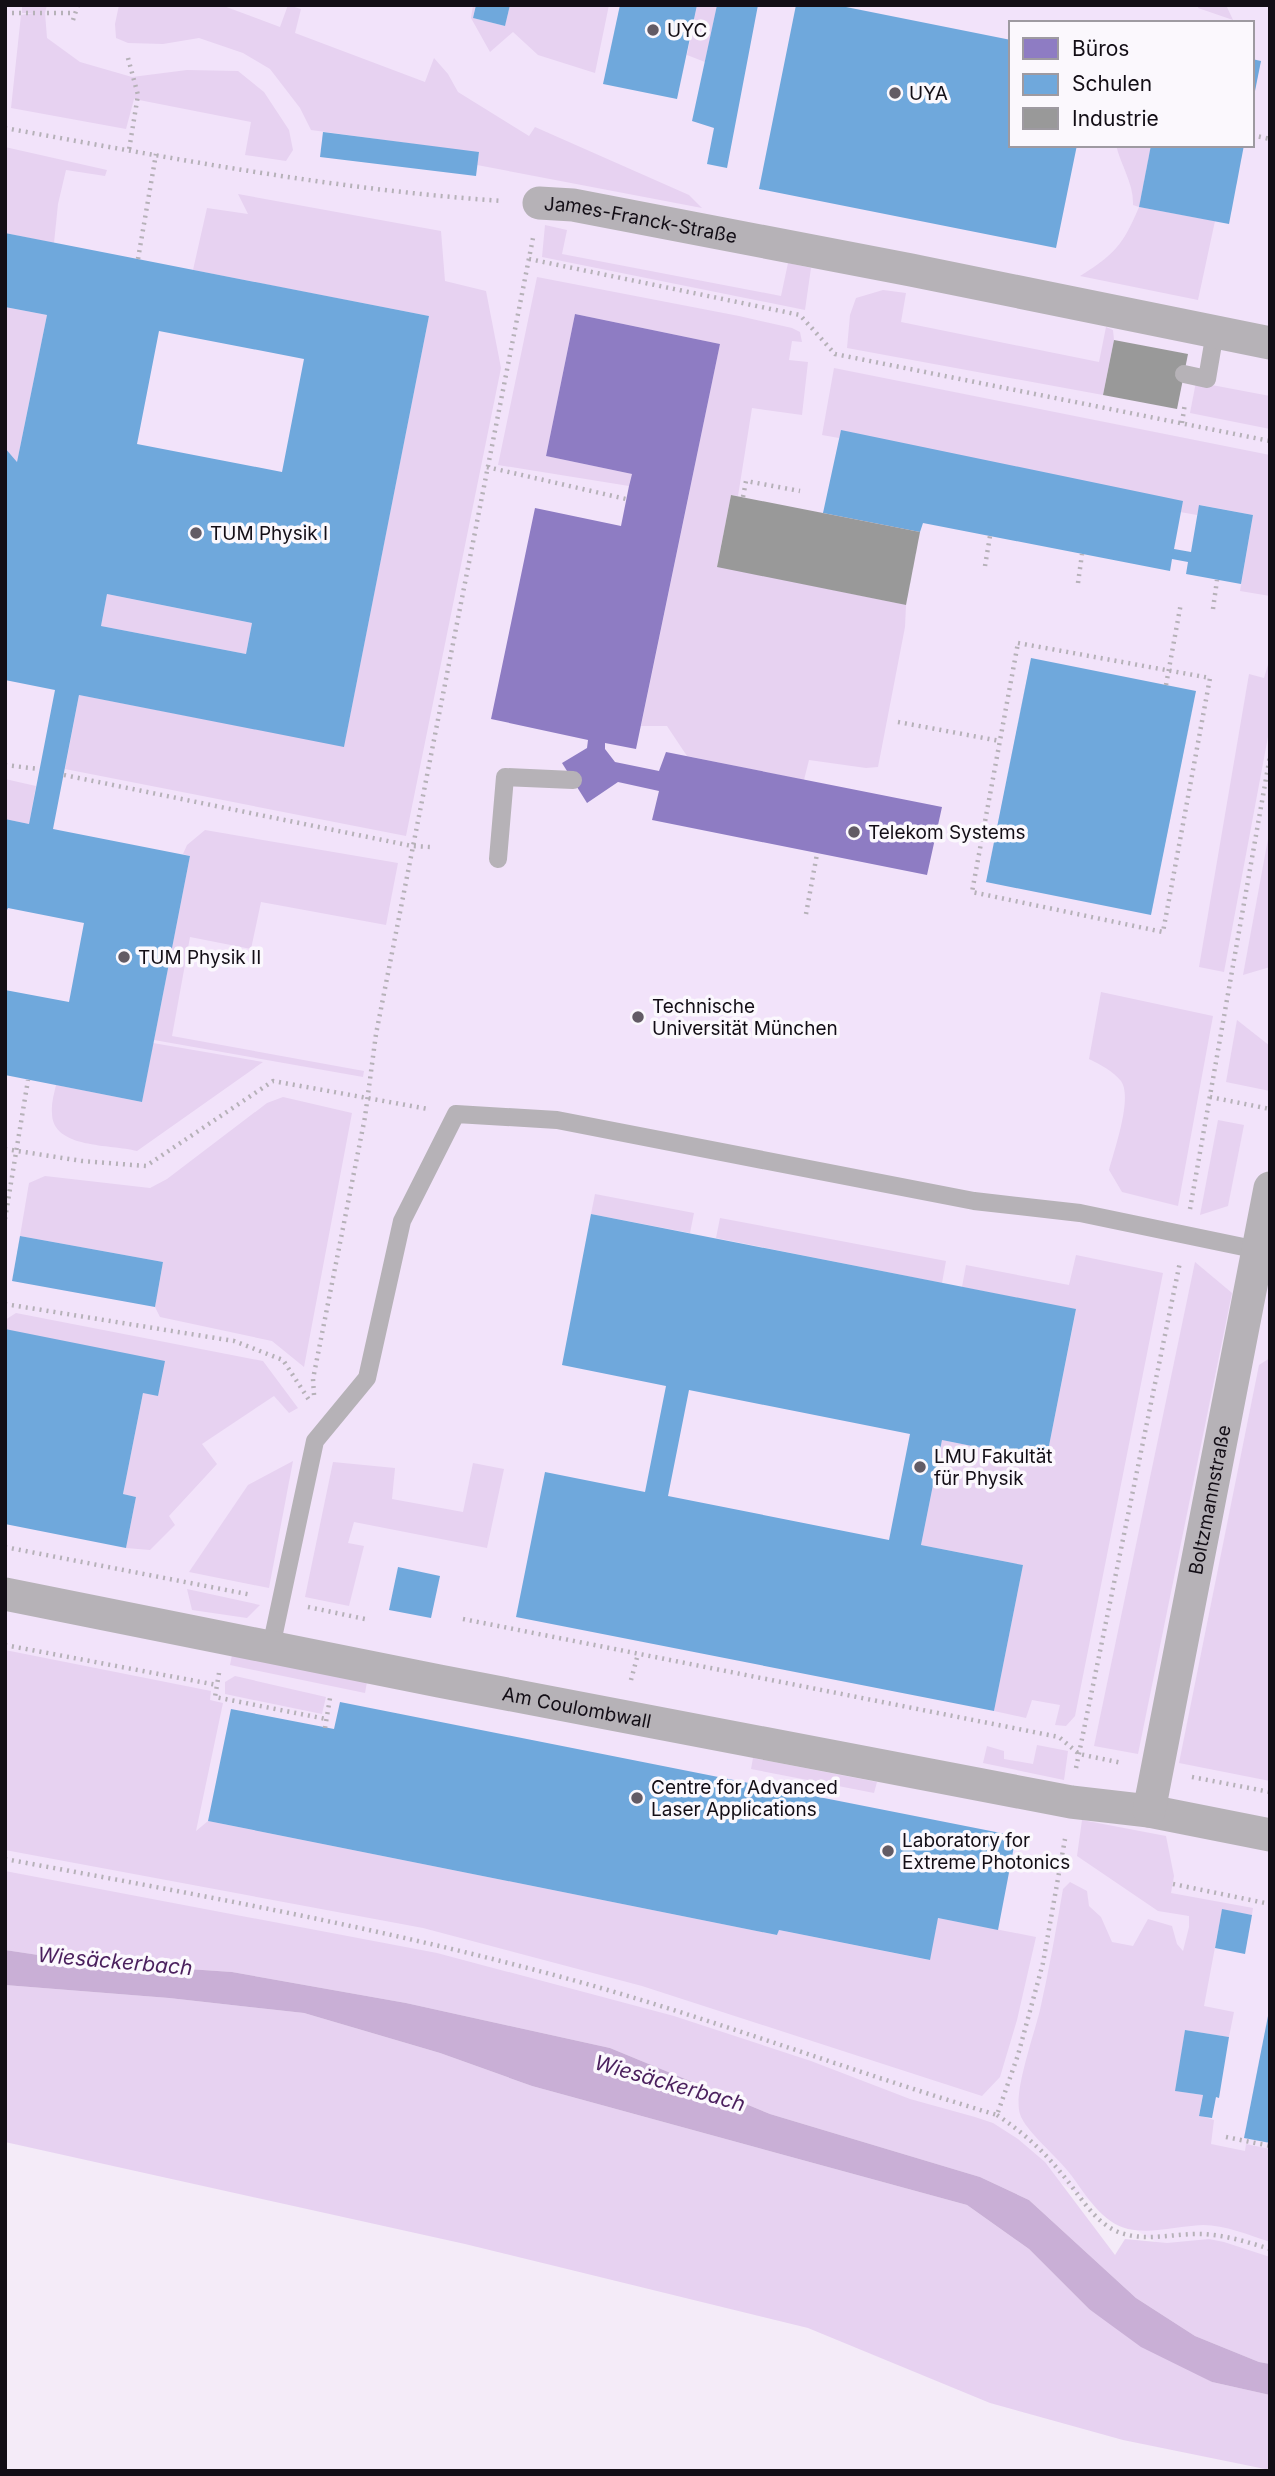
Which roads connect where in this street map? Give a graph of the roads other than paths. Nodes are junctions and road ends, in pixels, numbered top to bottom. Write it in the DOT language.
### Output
graph roads {
  1 [pos="539,203"];
  2 [pos="1215,332"];
  3 [pos="1270,343"];
  4 [pos="1184,374"];
  5 [pos="573,780"];
  6 [pos="498,859"];
  7 [pos="1270,1188"];
  8 [pos="1258,1250"];
  9 [pos="5,1594"];
  10 [pos="271,1647"];
  11 [pos="1149,1811"];
  12 [pos="1270,1835"];
  1 -- 2 [label="street, James-Franck-Straße"];
  2 -- 3 [label="street, James-Franck-Straße"];
  2 -- 4 [label="lane"];
  5 -- 6 [label="lane"];
  7 -- 8 [label="street, Boltzmannstraße"];
  8 -- 10 [label="lane"];
  8 -- 11 [label="street, Boltzmannstraße"];
  9 -- 10 [label="street, Am Coulombwall"];
  10 -- 11 [label="street, Am Coulombwall"];
  11 -- 12 [label="street, Am Coulombwall"];
}
